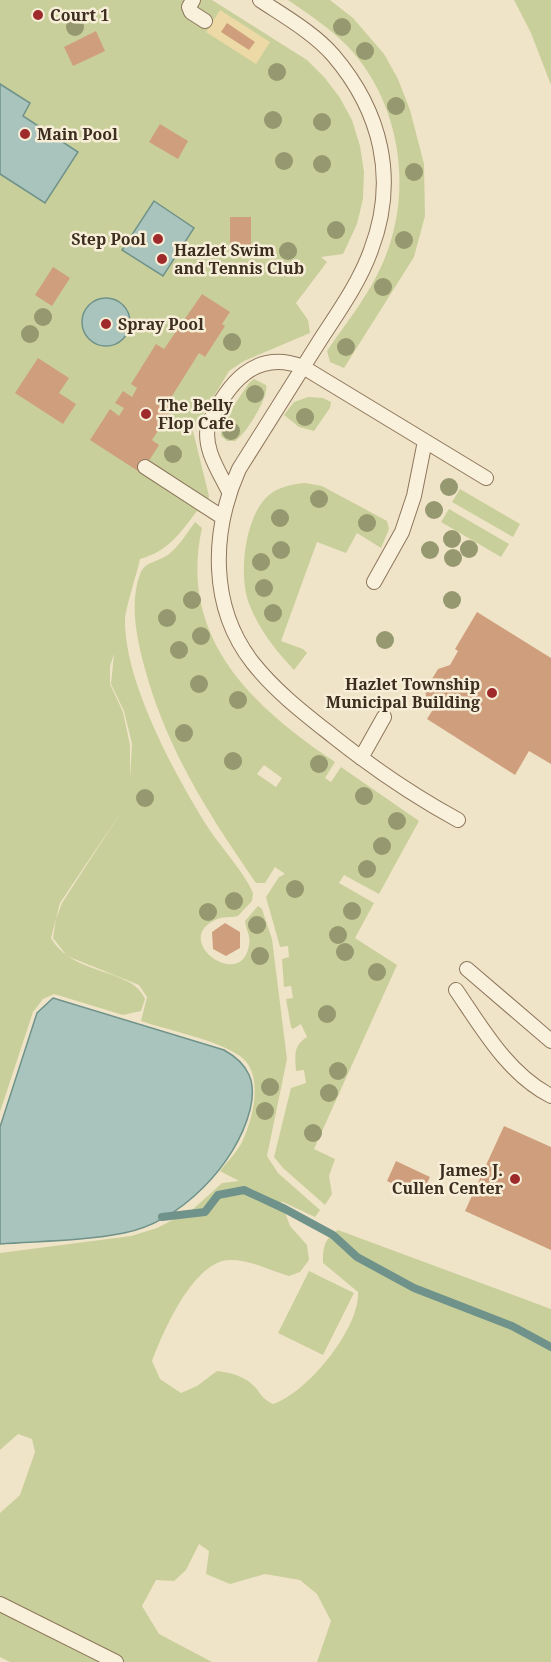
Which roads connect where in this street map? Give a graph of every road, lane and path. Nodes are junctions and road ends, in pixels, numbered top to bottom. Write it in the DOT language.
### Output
graph roads {
  1 [pos="193,0"];
  2 [pos="260,0"];
  3 [pos="205,21"];
  4 [pos="303,367"];
  5 [pos="425,441"];
  6 [pos="145,468"];
  7 [pos="486,478"];
  8 [pos="229,492"];
  9 [pos="222,517"];
  10 [pos="374,582"];
  11 [pos="384,717"];
  12 [pos="361,758"];
  13 [pos="458,820"];
  14 [pos="467,969"];
  15 [pos="456,990"];
  16 [pos="551,1041"];
  17 [pos="551,1096"];
  18 [pos="0,1604"];
  19 [pos="116,1662"];
  1 -- 3 [label="lane"];
  2 -- 4 [label="lane"];
  4 -- 5 [label="lane"];
  4 -- 8 [label="lane"];
  4 -- 8 [label="lane"];
  5 -- 7 [label="lane"];
  5 -- 10 [label="lane"];
  6 -- 9 [label="lane"];
  8 -- 9 [label="lane"];
  9 -- 12 [label="lane"];
  11 -- 12 [label="lane"];
  12 -- 13 [label="lane"];
  14 -- 16 [label="lane"];
  15 -- 17 [label="lane"];
  18 -- 19 [label="lane"];
}
